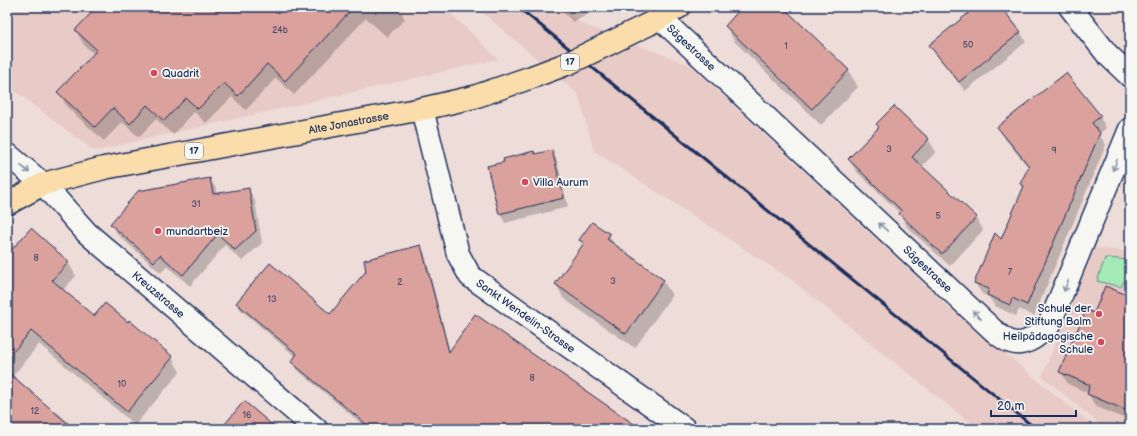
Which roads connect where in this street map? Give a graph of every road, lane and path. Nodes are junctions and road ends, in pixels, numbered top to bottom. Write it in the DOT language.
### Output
graph roads {
  1 [pos="679,7"];
  2 [pos="1070,7"];
  3 [pos="660,18"];
  4 [pos="1130,76"];
  5 [pos="422,109"];
  6 [pos="1130,129"];
  7 [pos="7,154"];
  8 [pos="43,184"];
  9 [pos="7,204"];
  10 [pos="316,429"];
  11 [pos="685,429"];
  1 -- 3 [label="main road, Alte Jonastrasse / 17"];
  2 -- 4 [label="street"];
  3 -- 5 [label="main road, Alte Jonastrasse / 17, bridge"];
  6 -- 3 [label="street, Sägestrasse, one-way"];
  5 -- 8 [label="main road, Alte Jonastrasse / 17"];
  5 -- 11 [label="street, Sankt Wendelin-Strasse"];
  7 -- 8 [label="street, Kreuzstrasse, one-way"];
  8 -- 9 [label="main road, Alte Jonastrasse / 17"];
  8 -- 10 [label="street, Kreuzstrasse"];
}
